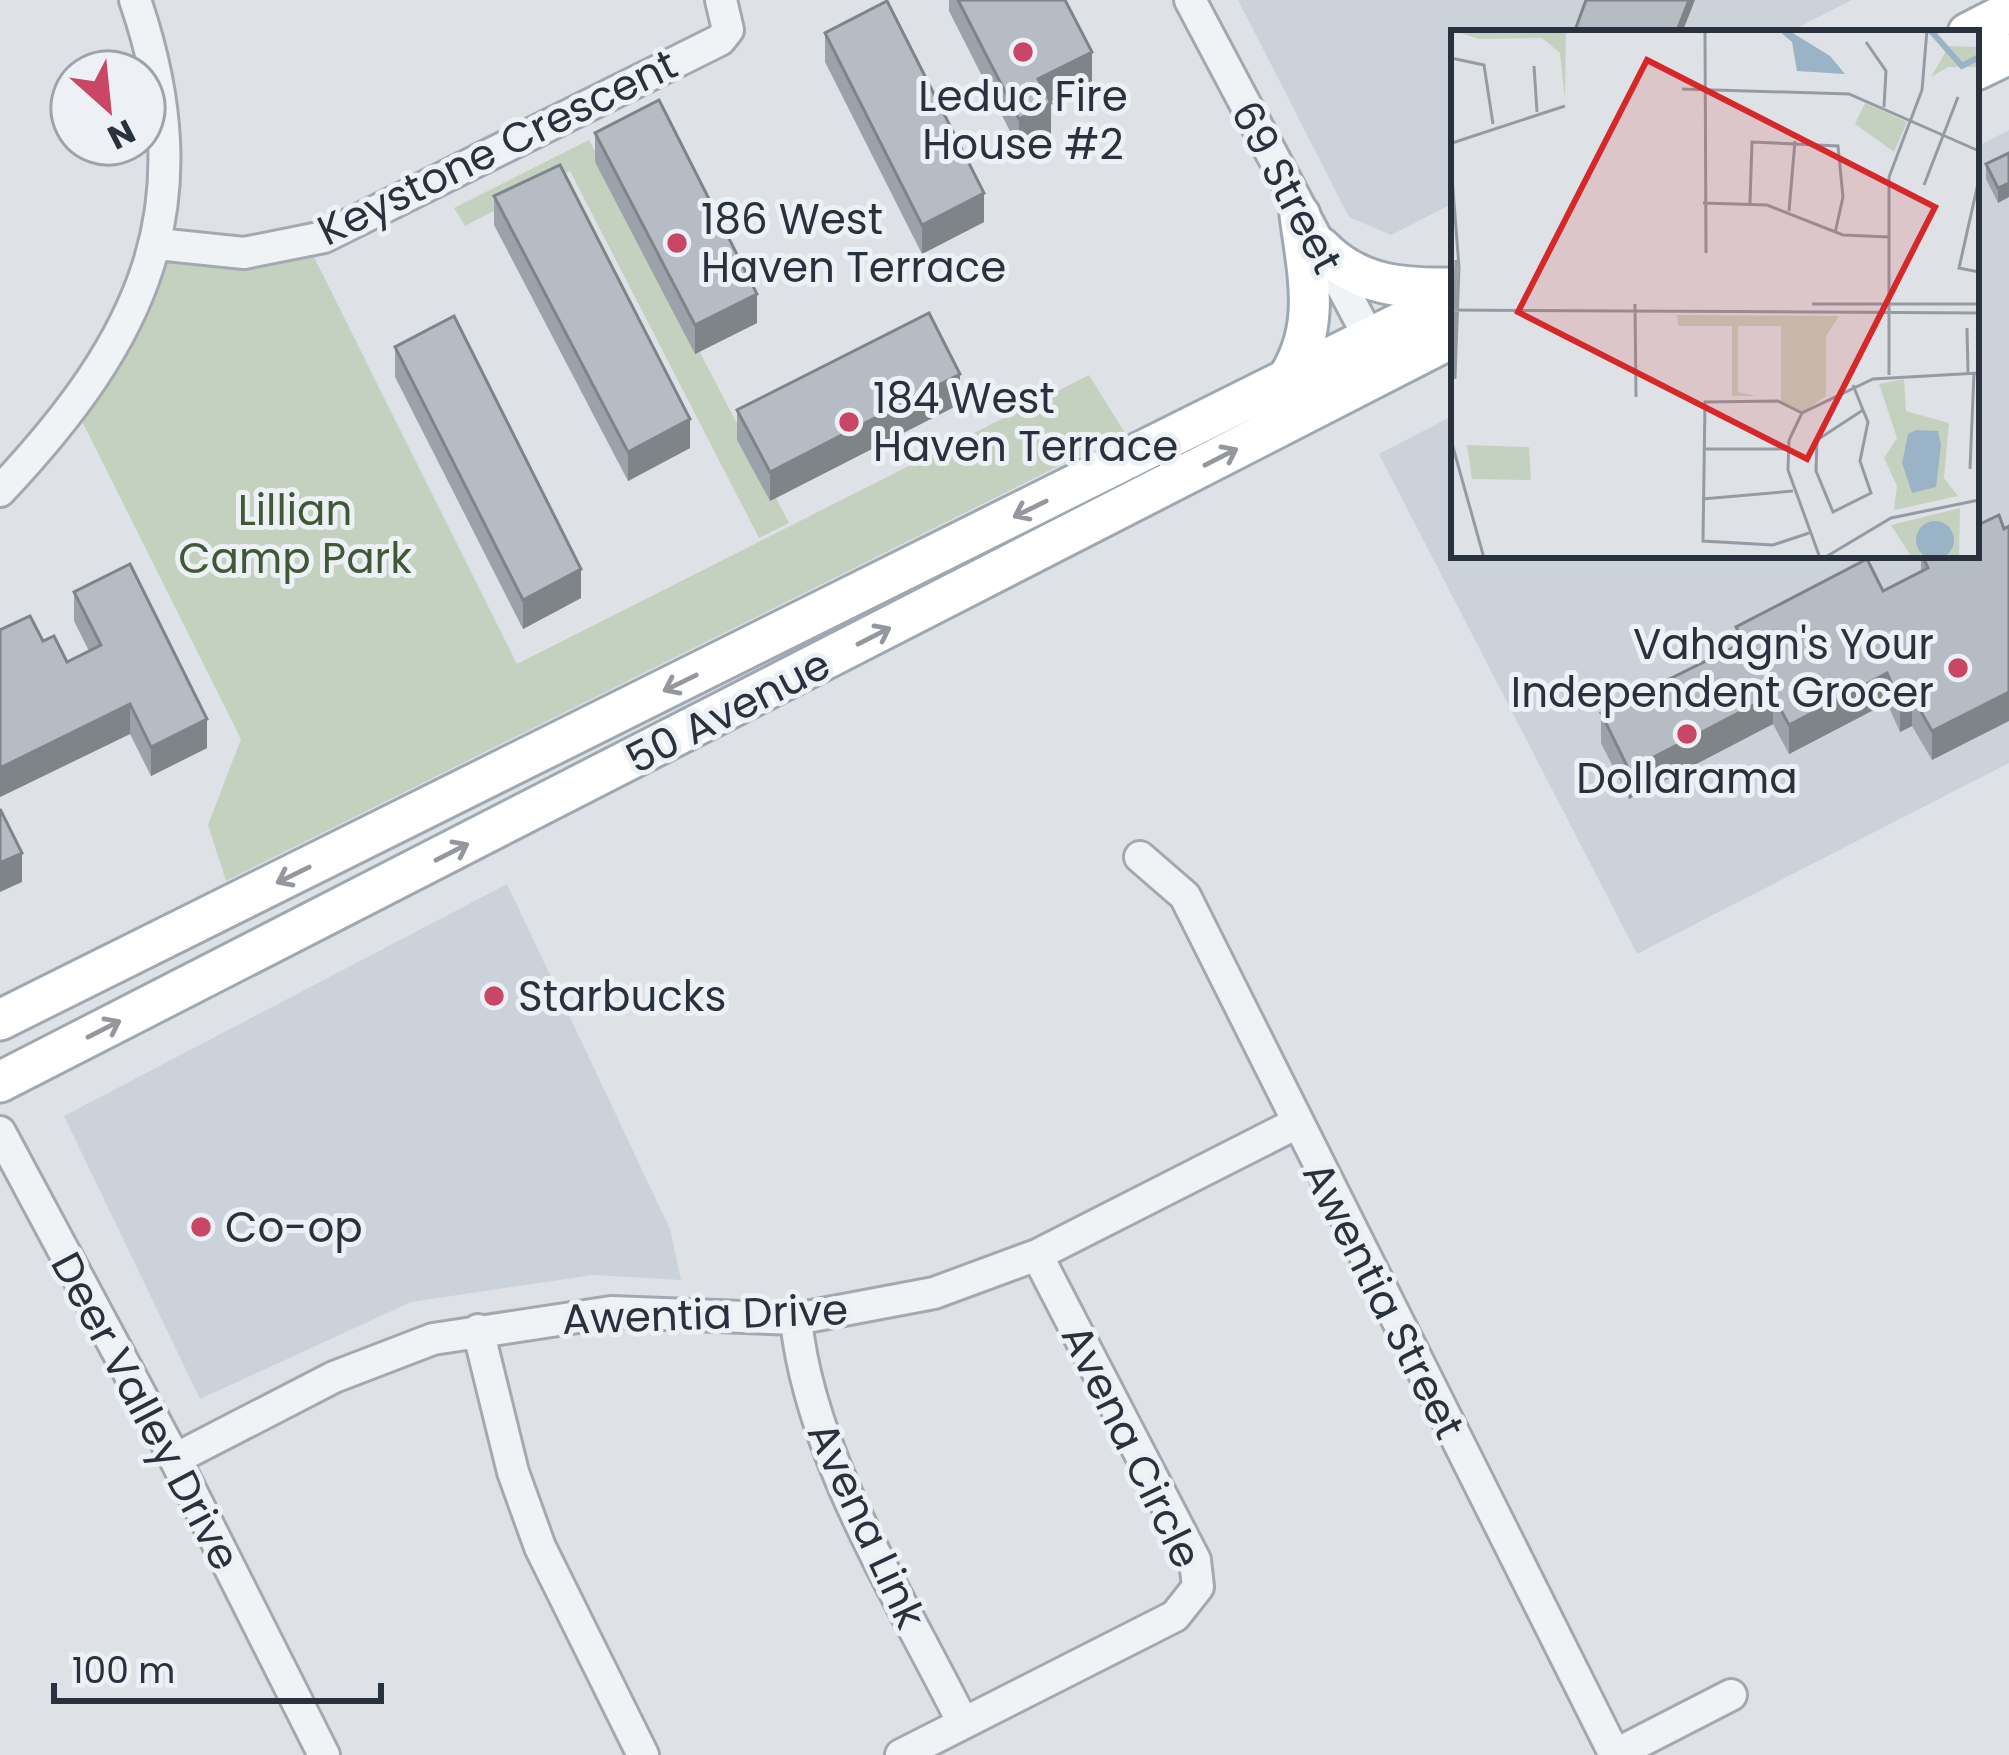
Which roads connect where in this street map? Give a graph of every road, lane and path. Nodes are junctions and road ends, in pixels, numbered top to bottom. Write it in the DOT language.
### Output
graph roads {
  1 [pos="136,0"];
  2 [pos="721,0"];
  3 [pos="1190,0"];
  4 [pos="2009,12"];
  5 [pos="1973,30"];
  6 [pos="2009,54"];
  7 [pos="1979,69"];
  8 [pos="1310,231"];
  9 [pos="158,244"];
  10 [pos="1451,292"];
  11 [pos="1451,295"];
  12 [pos="1451,338"];
  13 [pos="1378,356"];
  14 [pos="1285,382"];
  15 [pos="0,491"];
  16 [pos="1140,857"];
  17 [pos="0,1021"];
  18 [pos="0,1082"];
  19 [pos="1295,1124"];
  20 [pos="0,1132"];
  21 [pos="1037,1255"];
  22 [pos="796,1319"];
  23 [pos="478,1330"];
  24 [pos="175,1459"];
  25 [pos="1731,1695"];
  26 [pos="963,1723"];
  27 [pos="324,1755"];
  28 [pos="643,1755"];
  29 [pos="901,1755"];
  30 [pos="1615,1755"];
  1 -- 9 [label="street"];
  2 -- 9 [label="street, Keystone Crescent"];
  3 -- 8 [label="street, 69 Street"];
  4 -- 5 [label="main road"];
  6 -- 7 [label="main road"];
  8 -- 10 [label="main road"];
  8 -- 13 [label="street, 69 Street"];
  8 -- 14 [label="main road"];
  9 -- 15 [label="street"];
  11 -- 13 [label="main road, 50 Avenue"];
  12 -- 13 [label="main road, 50 Avenue"];
  13 -- 14 [label="main road, 50 Avenue"];
  18 -- 13 [label="main road, 50 Avenue, one-way"];
  14 -- 17 [label="main road, 50 Avenue, one-way"];
  16 -- 19 [label="street, Awentia Street"];
  19 -- 21 [label="street, Awentia Drive"];
  19 -- 30 [label="street, Awentia Street"];
  20 -- 24 [label="street, Deer Valley Drive"];
  21 -- 22 [label="street, Awentia Drive"];
  21 -- 26 [label="street, Avena Circle"];
  22 -- 23 [label="street, Awentia Drive"];
  22 -- 26 [label="street, Avena Link"];
  23 -- 24 [label="street, Awentia Drive"];
  23 -- 28 [label="street"];
  24 -- 27 [label="street, Deer Valley Drive"];
  25 -- 30 [label="street"];
  26 -- 29 [label="street, Avena Circle"];
}
